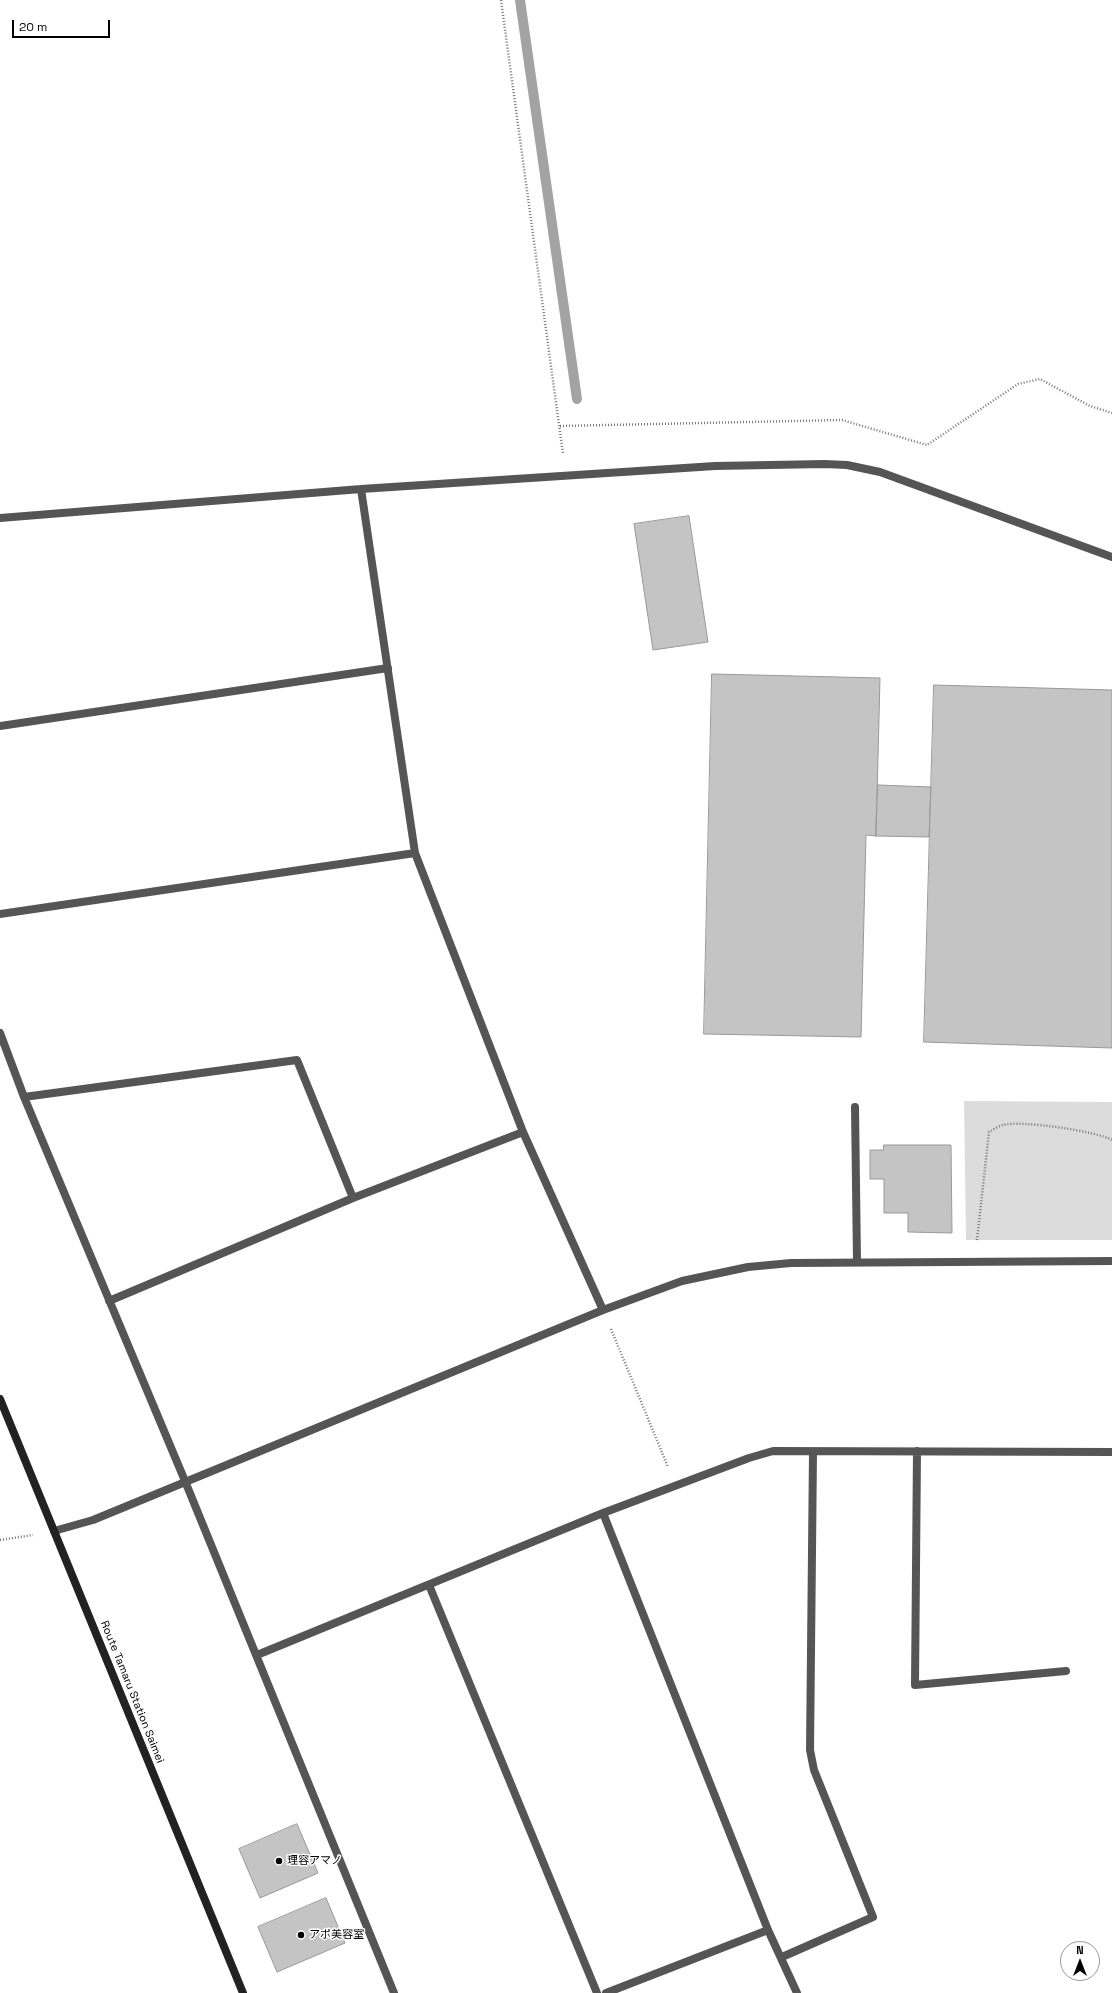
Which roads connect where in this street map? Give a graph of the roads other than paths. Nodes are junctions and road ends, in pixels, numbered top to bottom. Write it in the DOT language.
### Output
graph roads {
  1 [pos="360,489"];
  2 [pos="0,518"];
  3 [pos="1112,557"];
  4 [pos="388,668"];
  5 [pos="0,726"];
  6 [pos="415,854"];
  7 [pos="0,914"];
  8 [pos="0,1033"];
  9 [pos="24,1098"];
  10 [pos="855,1107"];
  11 [pos="523,1132"];
  12 [pos="353,1198"];
  13 [pos="1112,1261"];
  14 [pos="857,1262"];
  15 [pos="109,1300"];
  16 [pos="603,1310"];
  17 [pos="0,1400"];
  18 [pos="917,1451"];
  19 [pos="813,1452"];
  20 [pos="1112,1452"];
  21 [pos="185,1481"];
  22 [pos="603,1513"];
  23 [pos="54,1531"];
  24 [pos="429,1585"];
  25 [pos="257,1655"];
  26 [pos="1066,1671"];
  27 [pos="768,1930"];
  28 [pos="782,1957"];
  29 [pos="243,1993"];
  30 [pos="394,1993"];
  31 [pos="597,1993"];
  32 [pos="606,1993"];
  33 [pos="797,1993"];
  1 -- 2 [label="street"];
  1 -- 3 [label="street"];
  1 -- 4 [label="street"];
  4 -- 5 [label="street"];
  4 -- 6 [label="street"];
  6 -- 7 [label="street"];
  6 -- 11 [label="street"];
  8 -- 9 [label="street"];
  9 -- 12 [label="street"];
  9 -- 15 [label="street"];
  10 -- 14 [label="street"];
  11 -- 12 [label="street"];
  11 -- 16 [label="street"];
  12 -- 15 [label="street"];
  13 -- 14 [label="street"];
  14 -- 16 [label="street"];
  15 -- 21 [label="street"];
  16 -- 21 [label="street"];
  17 -- 23 [label="main road, Route Tamaru Station Saimei"];
  18 -- 19 [label="street"];
  18 -- 20 [label="street"];
  18 -- 26 [label="street"];
  19 -- 22 [label="street"];
  19 -- 28 [label="street"];
  21 -- 23 [label="street"];
  21 -- 25 [label="street"];
  22 -- 24 [label="street"];
  22 -- 27 [label="street"];
  23 -- 29 [label="main road, Route Tamaru Station Saimei"];
  24 -- 25 [label="street"];
  24 -- 31 [label="street"];
  25 -- 30 [label="street"];
  27 -- 28 [label="street"];
  27 -- 32 [label="street"];
  28 -- 33 [label="street"];
}
